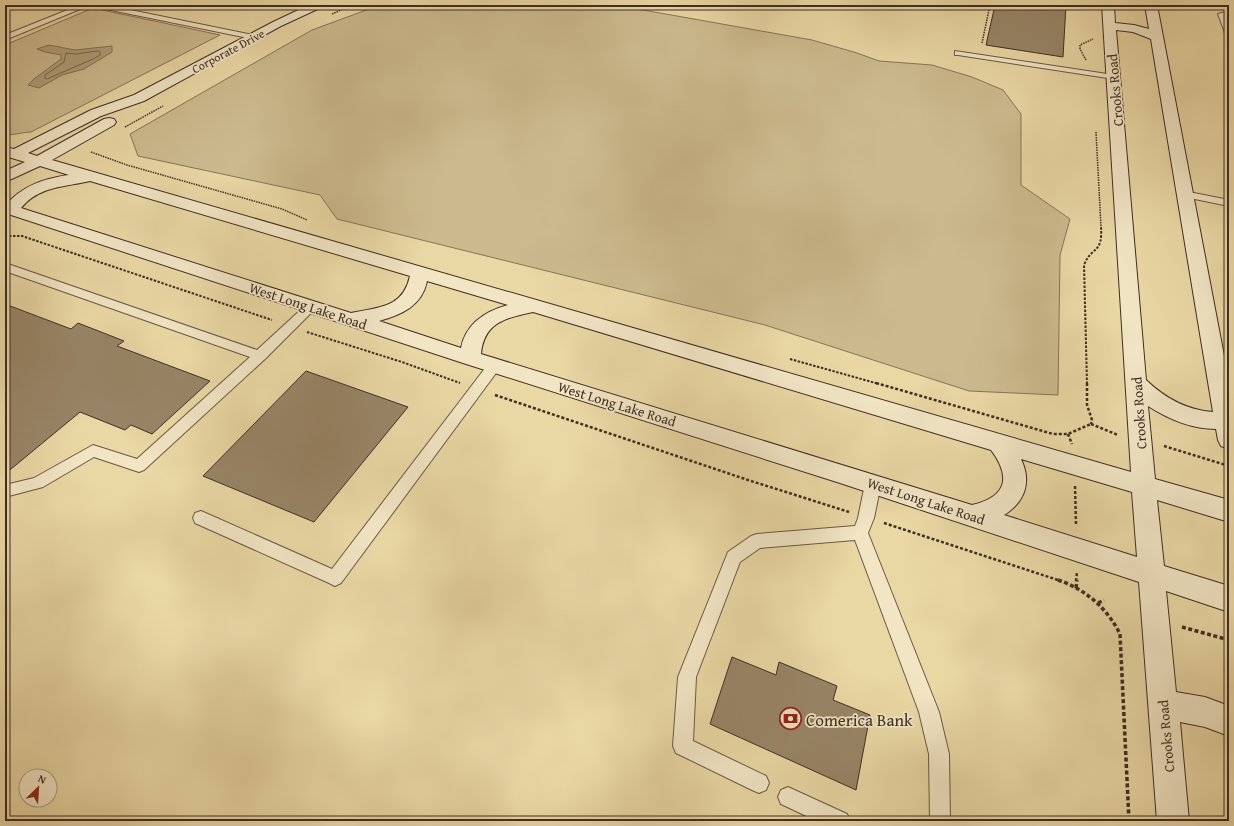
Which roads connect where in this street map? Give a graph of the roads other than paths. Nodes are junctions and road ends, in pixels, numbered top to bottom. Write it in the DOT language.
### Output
graph roads {
  1 [pos="86,5"];
  2 [pos="96,5"];
  3 [pos="318,5"];
  4 [pos="1108,5"];
  5 [pos="1151,5"];
  6 [pos="1229,13"];
  7 [pos="1109,26"];
  8 [pos="1229,33"];
  9 [pos="254,37"];
  10 [pos="1157,37"];
  11 [pos="5,38"];
  12 [pos="958,53"];
  13 [pos="1114,77"];
  14 [pos="139,98"];
  15 [pos="10,153"];
  16 [pos="39,161"];
  17 [pos="93,176"];
  18 [pos="5,177"];
  19 [pos="1184,194"];
  20 [pos="1229,203"];
  21 [pos="8,209"];
  22 [pos="5,267"];
  23 [pos="420,273"];
  24 [pos="535,306"];
  25 [pos="311,307"];
  26 [pos="350,320"];
  27 [pos="260,356"];
  28 [pos="470,358"];
  29 [pos="494,366"];
  30 [pos="1137,384"];
  31 [pos="1227,430"];
  32 [pos="998,442"];
  33 [pos="873,484"];
  34 [pos="1144,486"];
  35 [pos="5,491"];
  36 [pos="1229,511"];
  37 [pos="970,516"];
  38 [pos="201,518"];
  39 [pos="860,533"];
  40 [pos="1152,574"];
  41 [pos="1229,598"];
  42 [pos="1163,706"];
  43 [pos="1229,722"];
  44 [pos="759,783"];
  45 [pos="788,797"];
  46 [pos="840,821"];
  47 [pos="940,821"];
  48 [pos="1173,821"];
  1 -- 11 [label="lane"];
  2 -- 9 [label="lane"];
  3 -- 9 [label="main road, Corporate Drive"];
  4 -- 7 [label="main road, Crooks Road"];
  5 -- 10 [label="main road"];
  6 -- 8 [label="lane"];
  7 -- 10 [label="main road"];
  7 -- 13 [label="main road, Crooks Road"];
  9 -- 14 [label="main road, Corporate Drive"];
  10 -- 19 [label="main road"];
  12 -- 13 [label="lane"];
  13 -- 30 [label="main road, Crooks Road"];
  14 -- 15 [label="main road, Corporate Drive"];
  14 -- 16 [label="main road, Corporate Drive"];
  15 -- 16 [label="main road"];
  16 -- 17 [label="main road"];
  16 -- 18 [label="main road, Corporate Drive"];
  17 -- 21 [label="main road"];
  17 -- 23 [label="main road"];
  19 -- 20 [label="lane"];
  19 -- 31 [label="main road"];
  21 -- 25 [label="main road, West Long Lake Road"];
  22 -- 27 [label="lane"];
  23 -- 24 [label="main road"];
  23 -- 26 [label="main road"];
  24 -- 28 [label="main road"];
  24 -- 32 [label="main road"];
  25 -- 26 [label="main road, West Long Lake Road"];
  25 -- 27 [label="lane"];
  26 -- 28 [label="main road, West Long Lake Road"];
  27 -- 35 [label="lane"];
  28 -- 29 [label="main road, West Long Lake Road"];
  29 -- 33 [label="main road, West Long Lake Road"];
  29 -- 38 [label="lane"];
  30 -- 31 [label="main road"];
  30 -- 34 [label="main road, Crooks Road"];
  32 -- 34 [label="main road"];
  32 -- 37 [label="main road"];
  33 -- 37 [label="main road, West Long Lake Road"];
  33 -- 39 [label="lane"];
  34 -- 36 [label="main road"];
  34 -- 40 [label="main road, Crooks Road"];
  37 -- 40 [label="main road, West Long Lake Road"];
  39 -- 44 [label="lane"];
  39 -- 47 [label="lane"];
  40 -- 41 [label="main road, West Long Lake Road"];
  40 -- 42 [label="main road, Crooks Road"];
  42 -- 43 [label="main road"];
  42 -- 48 [label="main road, Crooks Road"];
  45 -- 46 [label="lane"];
}
